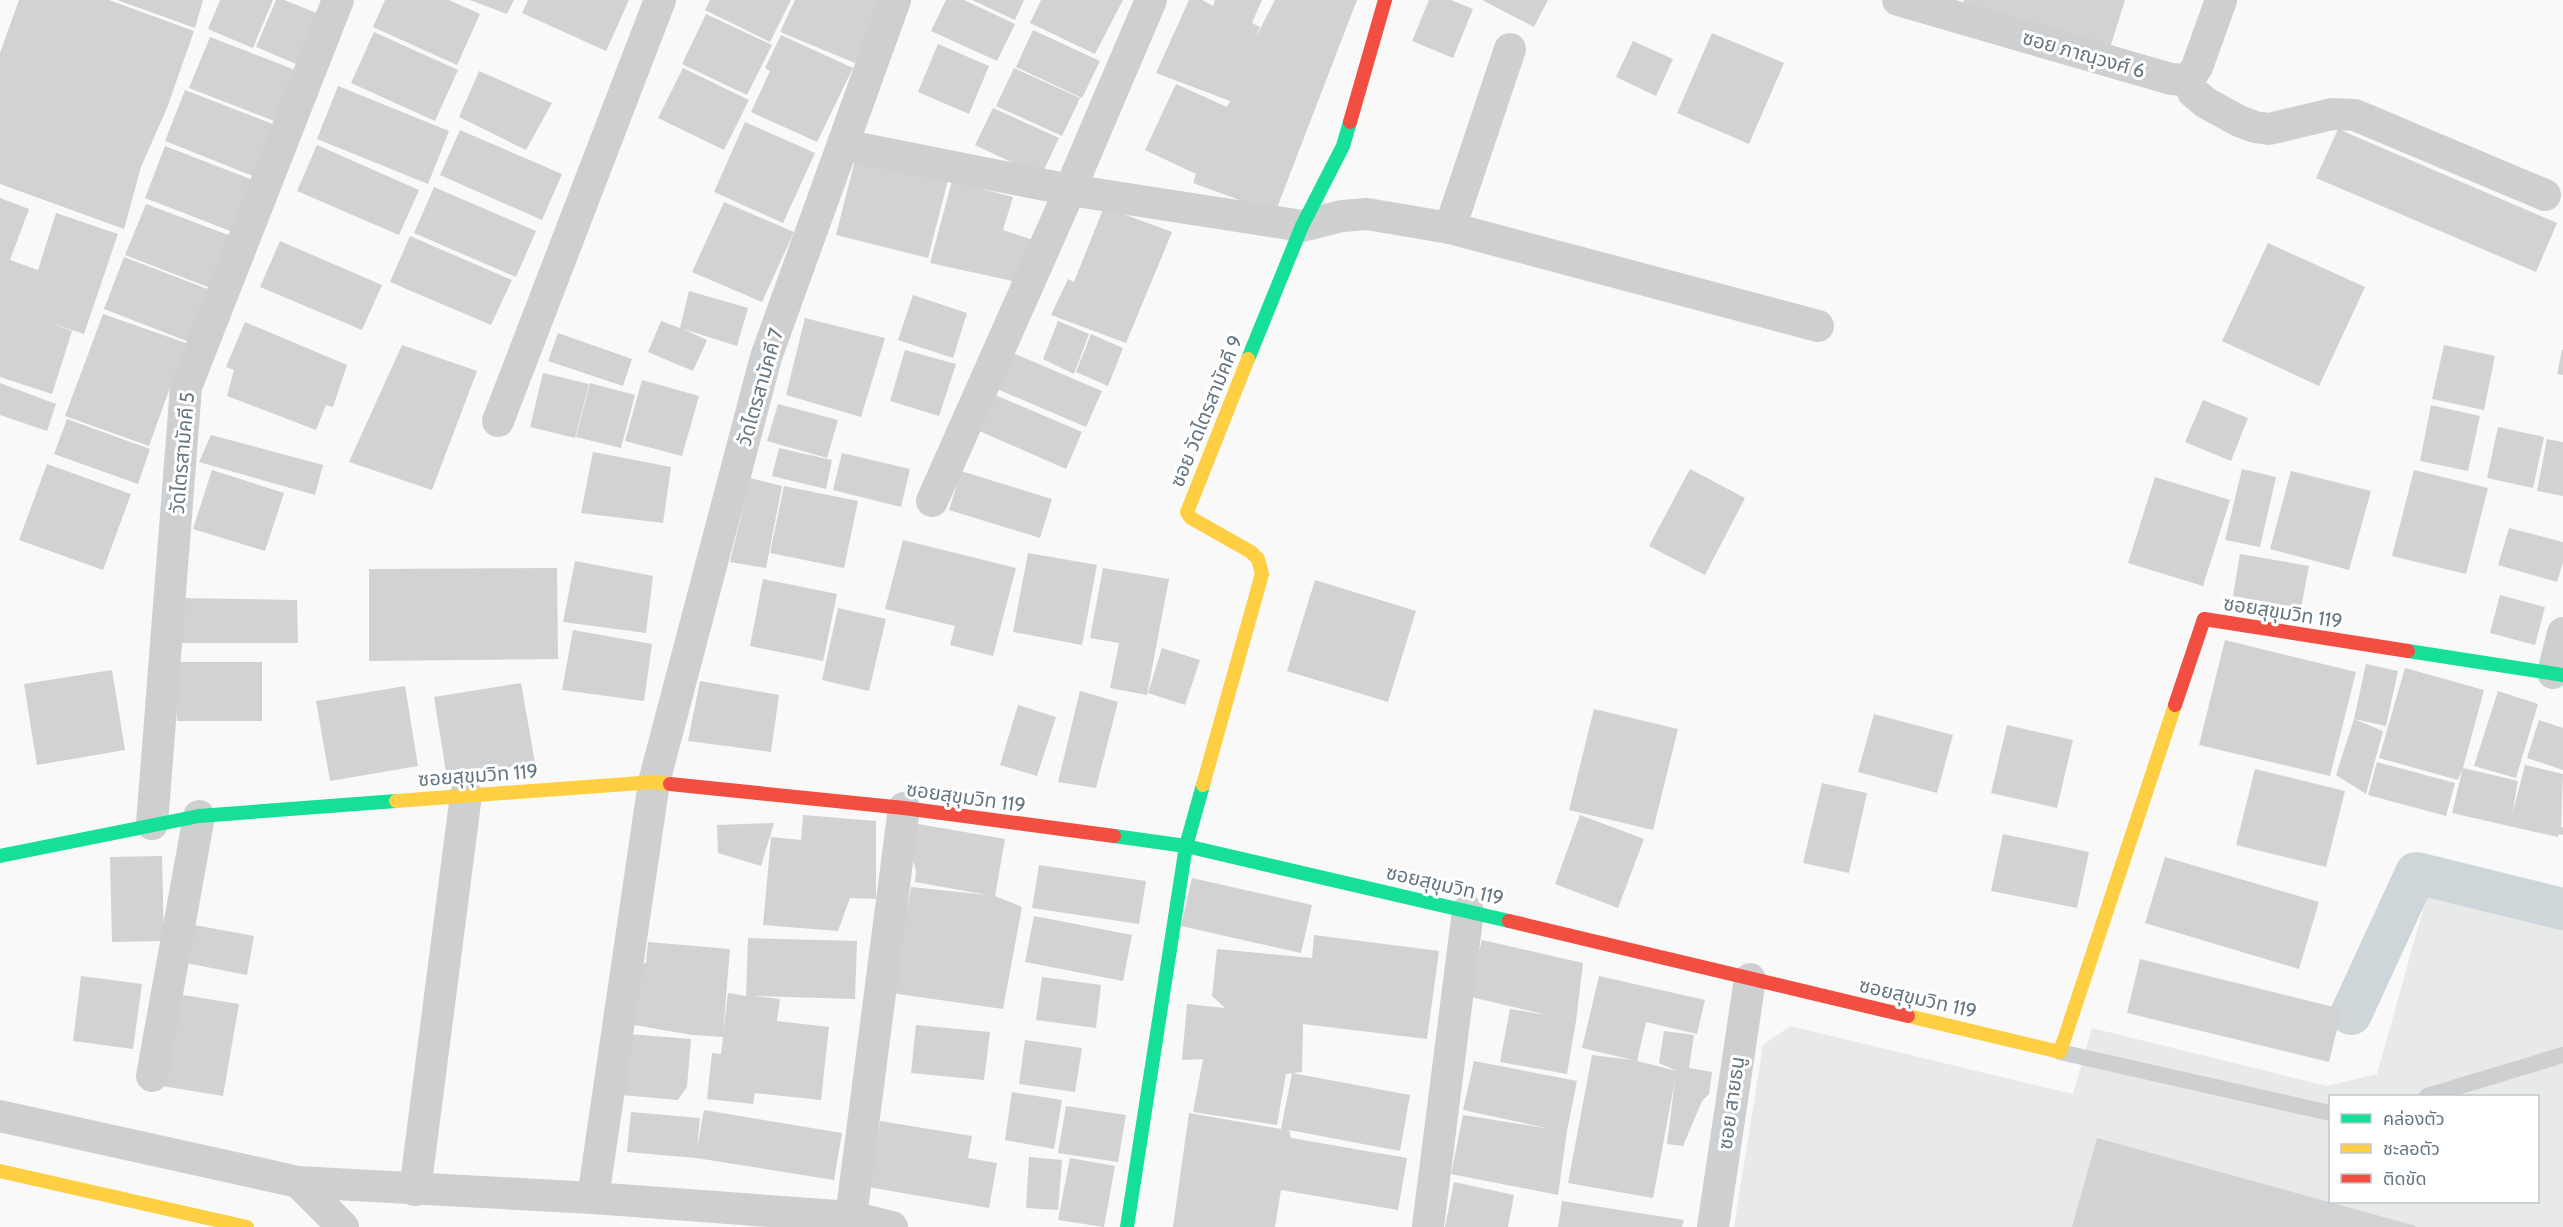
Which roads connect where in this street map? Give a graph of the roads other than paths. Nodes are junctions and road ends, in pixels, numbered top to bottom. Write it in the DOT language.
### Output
graph roads {
  1 [pos="338,0"];
  2 [pos="660,0"];
  3 [pos="895,0"];
  4 [pos="1151,0"];
  5 [pos="1384,0"];
  6 [pos="1898,0"];
  7 [pos="2221,0"];
  8 [pos="1510,49"];
  9 [pos="2187,80"];
  10 [pos="843,145"];
  11 [pos="1070,190"];
  12 [pos="2545,195"];
  13 [pos="1302,226"];
  14 [pos="1450,228"];
  15 [pos="1818,326"];
  16 [pos="498,421"];
  17 [pos="932,501"];
  18 [pos="2563,633"];
  19 [pos="2558,674"];
  20 [pos="654,782"];
  21 [pos="466,795"];
  22 [pos="904,808"];
  23 [pos="199,816"];
  24 [pos="152,824"];
  25 [pos="1186,846"];
  26 [pos="0,856"];
  27 [pos="1468,910"];
  28 [pos="1750,979"];
  29 [pos="2060,1052"];
  30 [pos="2563,1055"];
  31 [pos="152,1076"];
  32 [pos="2430,1095"];
  33 [pos="2329,1113"];
  34 [pos="0,1116"];
  35 [pos="0,1171"];
  36 [pos="298,1182"];
  37 [pos="415,1190"];
  38 [pos="593,1198"];
  39 [pos="851,1217"];
  40 [pos="1428,1226"];
  41 [pos="247,1227"];
  42 [pos="343,1227"];
  43 [pos="892,1227"];
  44 [pos="1127,1227"];
  45 [pos="1713,1227"];
  1 -- 24 [label="street, วัดไตรสามัคคี 5"];
  2 -- 16 [label="street"];
  3 -- 10 [label="street, วัดไตรสามัคคี 7"];
  4 -- 11 [label="street"];
  5 -- 13 [label="main road, ซอย วัดไตรสามัคคี 9"];
  6 -- 9 [label="street, ซอย ภาณุวงศ์ 6"];
  7 -- 9 [label="street"];
  8 -- 14 [label="street"];
  9 -- 12 [label="street"];
  10 -- 11 [label="street"];
  10 -- 20 [label="street, วัดไตรสามัคคี 7"];
  11 -- 13 [label="street"];
  11 -- 17 [label="street"];
  13 -- 14 [label="street"];
  13 -- 25 [label="main road, ซอย วัดไตรสามัคคี 9"];
  14 -- 15 [label="street"];
  18 -- 19 [label="street"];
  19 -- 29 [label="main road, ซอยสุขุมวิท 119"];
  20 -- 21 [label="main road, ซอยสุขุมวิท 119"];
  20 -- 22 [label="main road, ซอยสุขุมวิท 119"];
  20 -- 38 [label="street, วัดไตรสามัคคี 7"];
  21 -- 23 [label="main road, ซอยสุขุมวิท 119"];
  21 -- 37 [label="street"];
  22 -- 25 [label="main road, ซอยสุขุมวิท 119"];
  22 -- 39 [label="street"];
  23 -- 24 [label="main road, ซอยสุขุมวิท 119"];
  23 -- 31 [label="street"];
  24 -- 26 [label="main road, ซอยสุขุมวิท 119"];
  25 -- 27 [label="main road, ซอยสุขุมวิท 119"];
  25 -- 44 [label="main road"];
  27 -- 28 [label="main road, ซอยสุขุมวิท 119"];
  27 -- 40 [label="street"];
  28 -- 29 [label="main road, ซอยสุขุมวิท 119"];
  28 -- 45 [label="street, ซอย สายธนู"];
  29 -- 33 [label="lane"];
  30 -- 32 [label="lane"];
  34 -- 36 [label="street"];
  35 -- 41 [label="main road"];
  36 -- 37 [label="street"];
  36 -- 42 [label="street"];
  37 -- 38 [label="street"];
  38 -- 39 [label="street"];
  39 -- 43 [label="street"];
}
